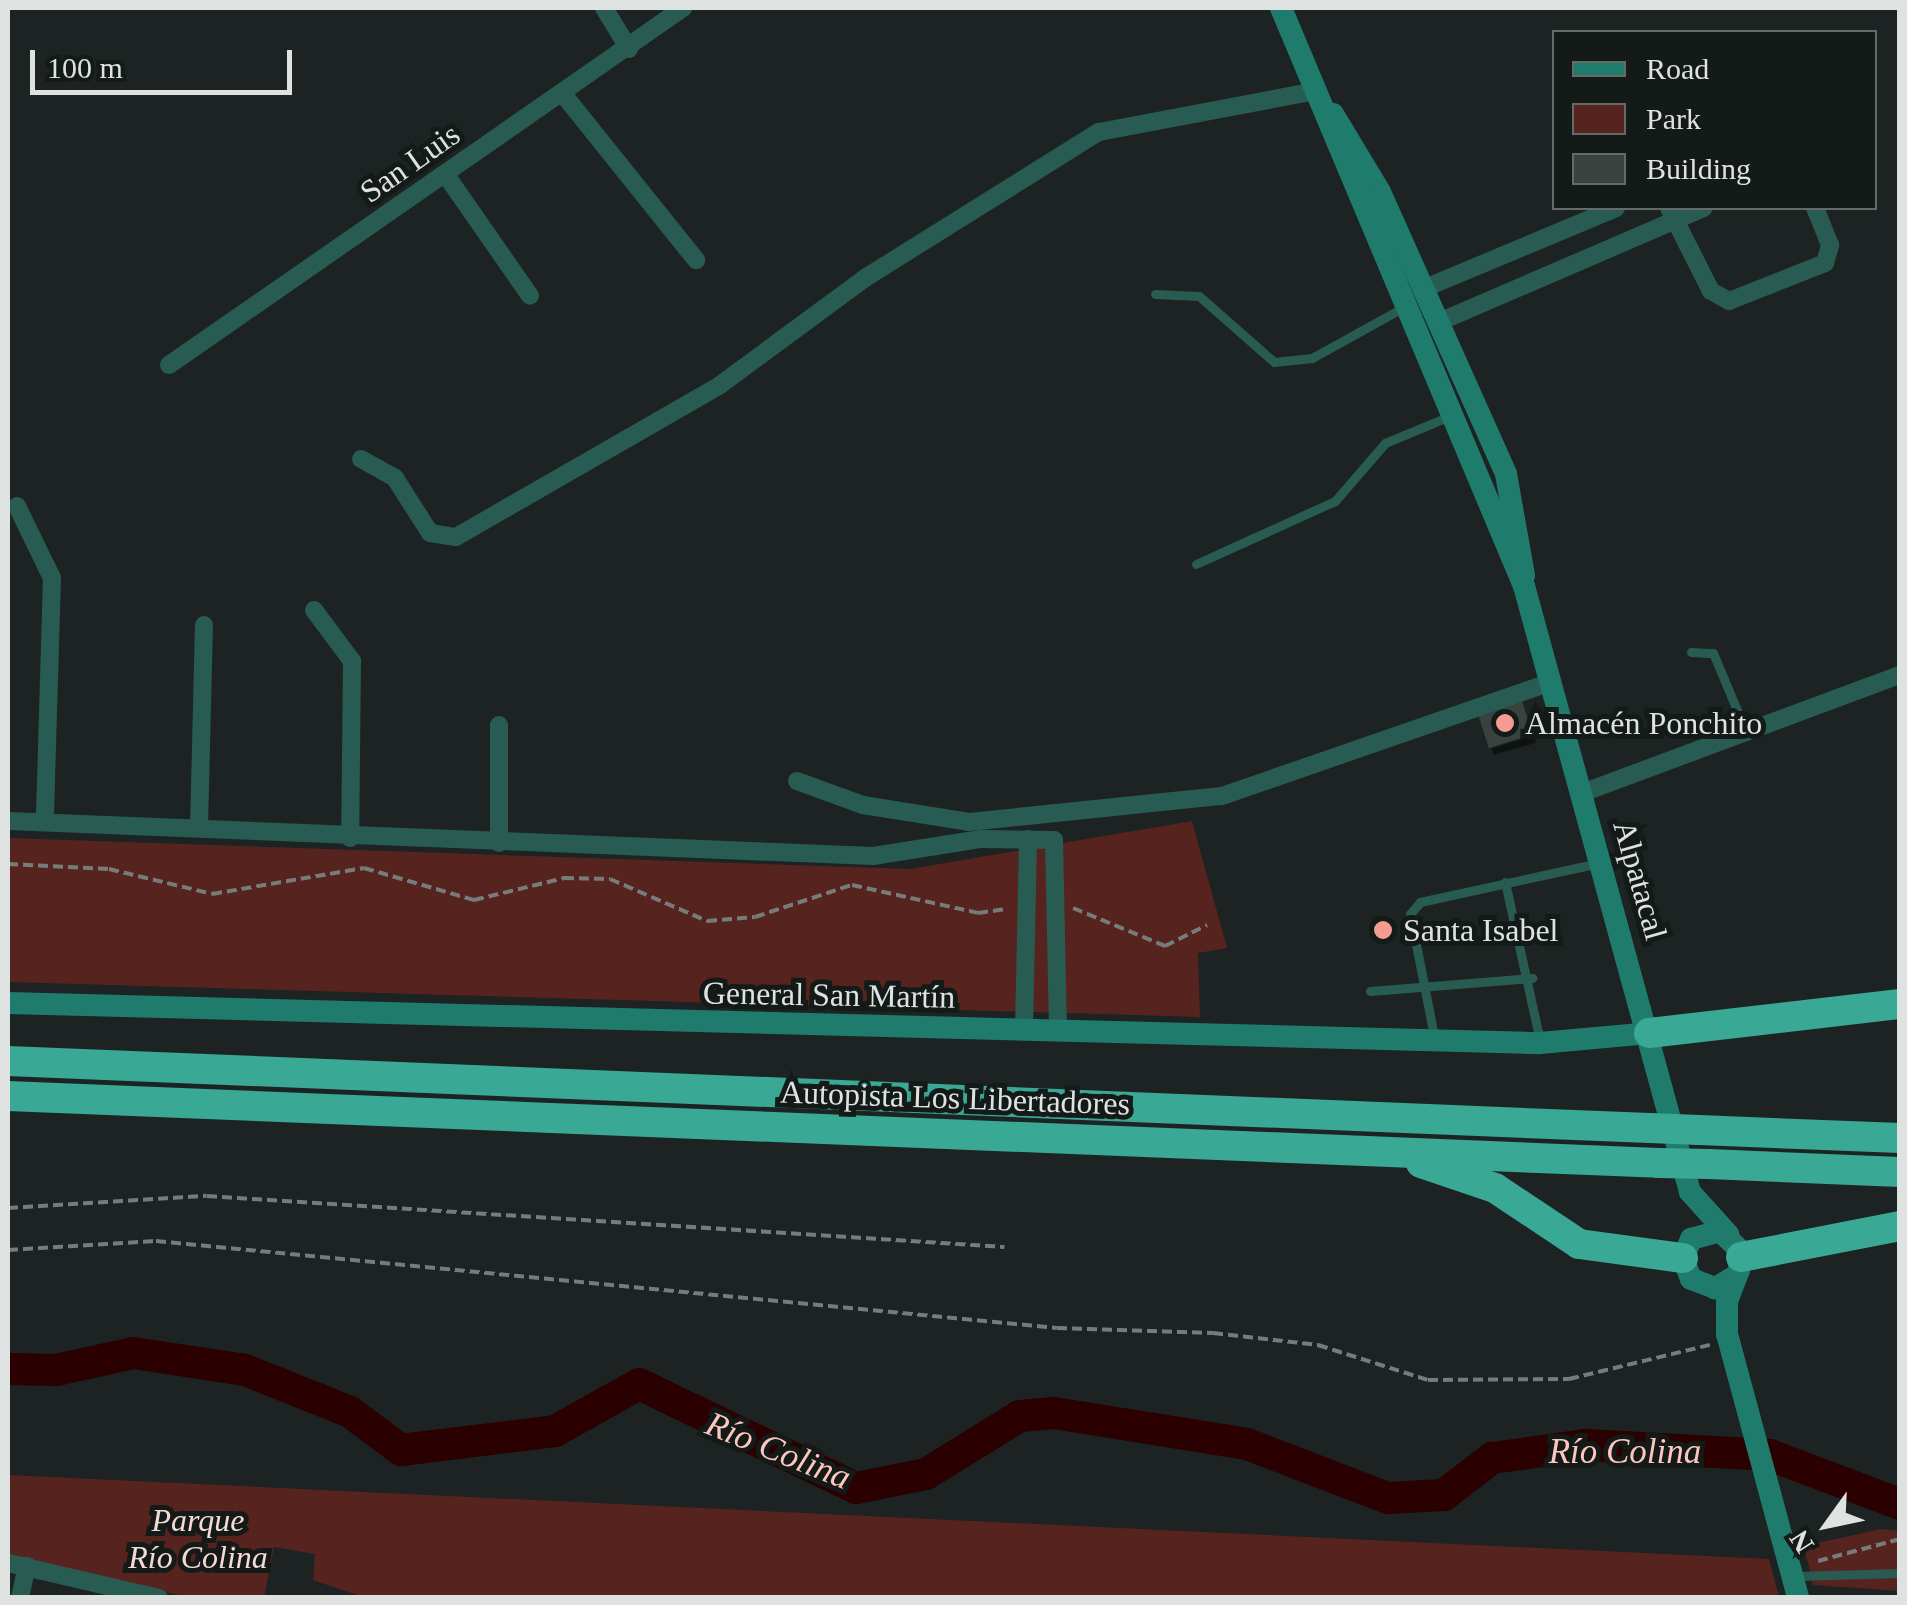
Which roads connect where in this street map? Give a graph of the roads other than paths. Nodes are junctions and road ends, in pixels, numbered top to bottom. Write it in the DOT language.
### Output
graph roads {
  1 [pos="604,8"];
  2 [pos="684,8"];
  3 [pos="1281,8"];
  4 [pos="629,49"];
  5 [pos="1316,91"];
  6 [pos="564,94"];
  7 [pos="446,175"];
  8 [pos="1380,192"];
  9 [pos="1357,200"];
  10 [pos="1611,210"];
  11 [pos="1816,210"];
  12 [pos="1672,213"];
  13 [pos="696,260"];
  14 [pos="1425,288"];
  15 [pos="1155,294"];
  16 [pos="530,296"];
  17 [pos="1406,306"];
  18 [pos="1439,322"];
  19 [pos="169,365"];
  20 [pos="1453,415"];
  21 [pos="361,459"];
  22 [pos="1506,474"];
  23 [pos="1482,486"];
  24 [pos="17,506"];
  25 [pos="1196,564"];
  26 [pos="1524,586"];
  27 [pos="314,610"];
  28 [pos="204,625"];
  29 [pos="1691,652"];
  30 [pos="1900,675"];
  31 [pos="1550,682"];
  32 [pos="499,724"];
  33 [pos="1748,738"];
  34 [pos="797,781"];
  35 [pos="1582,793"];
  36 [pos="8,820"];
  37 [pos="45,821"];
  38 [pos="199,828"];
  39 [pos="350,838"];
  40 [pos="1028,840"];
  41 [pos="498,843"];
  42 [pos="1602,863"];
  43 [pos="1505,882"];
  44 [pos="1532,978"];
  45 [pos="1427,987"];
  46 [pos="1370,991"];
  47 [pos="8,1003"];
  48 [pos="1900,1004"];
  49 [pos="1024,1030"];
  50 [pos="1058,1030"];
  51 [pos="1649,1034"];
  52 [pos="1434,1038"];
  53 [pos="1540,1044"];
  54 [pos="8,1062"];
  55 [pos="8,1096"];
  56 [pos="1900,1138"];
  57 [pos="1370,1149"];
  58 [pos="1900,1172"];
  59 [pos="1690,1192"];
  60 [pos="1900,1226"];
  61 [pos="1735,1255"];
  62 [pos="1686,1263"];
  63 [pos="1728,1339"];
  64 [pos="8,1563"];
  65 [pos="27,1566"];
  66 [pos="1900,1572"];
  67 [pos="1795,1587"];
  68 [pos="20,1598"];
  69 [pos="160,1598"];
  1 -- 4 [label="street"];
  2 -- 4 [label="street, San Luis"];
  3 -- 5 [label="street, Alpatacal"];
  4 -- 6 [label="street, San Luis"];
  5 -- 8 [label="street, Alpatacal"];
  5 -- 9 [label="street, Alpatacal"];
  5 -- 21 [label="street"];
  6 -- 7 [label="street, San Luis"];
  6 -- 13 [label="street"];
  7 -- 16 [label="street"];
  7 -- 19 [label="street, San Luis"];
  8 -- 9 [label="street"];
  8 -- 14 [label="street, Alpatacal"];
  9 -- 17 [label="street, Alpatacal"];
  10 -- 14 [label="street"];
  11 -- 12 [label="street"];
  12 -- 18 [label="street"];
  14 -- 18 [label="street, Alpatacal"];
  15 -- 17 [label="lane"];
  17 -- 20 [label="street, Alpatacal"];
  18 -- 22 [label="street, Alpatacal"];
  20 -- 23 [label="street, Alpatacal"];
  20 -- 25 [label="lane"];
  22 -- 23 [label="street"];
  22 -- 26 [label="street, Alpatacal"];
  23 -- 26 [label="street, Alpatacal"];
  24 -- 37 [label="street"];
  26 -- 31 [label="street, Alpatacal"];
  27 -- 39 [label="street"];
  28 -- 38 [label="street"];
  29 -- 33 [label="lane"];
  30 -- 33 [label="street"];
  31 -- 34 [label="street"];
  31 -- 35 [label="street, Alpatacal"];
  32 -- 41 [label="street"];
  33 -- 35 [label="street"];
  35 -- 42 [label="street, Alpatacal"];
  36 -- 37 [label="street"];
  37 -- 38 [label="street"];
  38 -- 39 [label="street"];
  39 -- 41 [label="street"];
  40 -- 41 [label="street"];
  40 -- 49 [label="street"];
  40 -- 50 [label="street"];
  42 -- 43 [label="lane"];
  42 -- 51 [label="street, Alpatacal"];
  43 -- 44 [label="lane"];
  43 -- 45 [label="lane"];
  44 -- 45 [label="lane"];
  44 -- 53 [label="lane"];
  45 -- 46 [label="lane"];
  45 -- 52 [label="lane"];
  47 -- 49 [label="street, General San Martín"];
  48 -- 51 [label="highway"];
  49 -- 50 [label="street, General San Martín"];
  50 -- 52 [label="street, General San Martín"];
  51 -- 53 [label="street, General San Martín"];
  51 -- 59 [label="street, Alpatacal"];
  52 -- 53 [label="street, General San Martín"];
  54 -- 56 [label="highway, Autopista Los Libertadores, bridge"];
  55 -- 57 [label="highway, Autopista Los Libertadores"];
  57 -- 58 [label="highway, Autopista Los Libertadores, bridge"];
  57 -- 62 [label="highway"];
  59 -- 61 [label="street, Alpatacal"];
  59 -- 62 [label="street, Alpatacal"];
  60 -- 61 [label="highway"];
  61 -- 62 [label="street"];
  61 -- 62 [label="street"];
  61 -- 63 [label="street"];
  62 -- 63 [label="street"];
  63 -- 67 [label="street"];
  64 -- 65 [label="street"];
  65 -- 68 [label="street"];
  65 -- 69 [label="street"];
  66 -- 67 [label="lane"];
}
